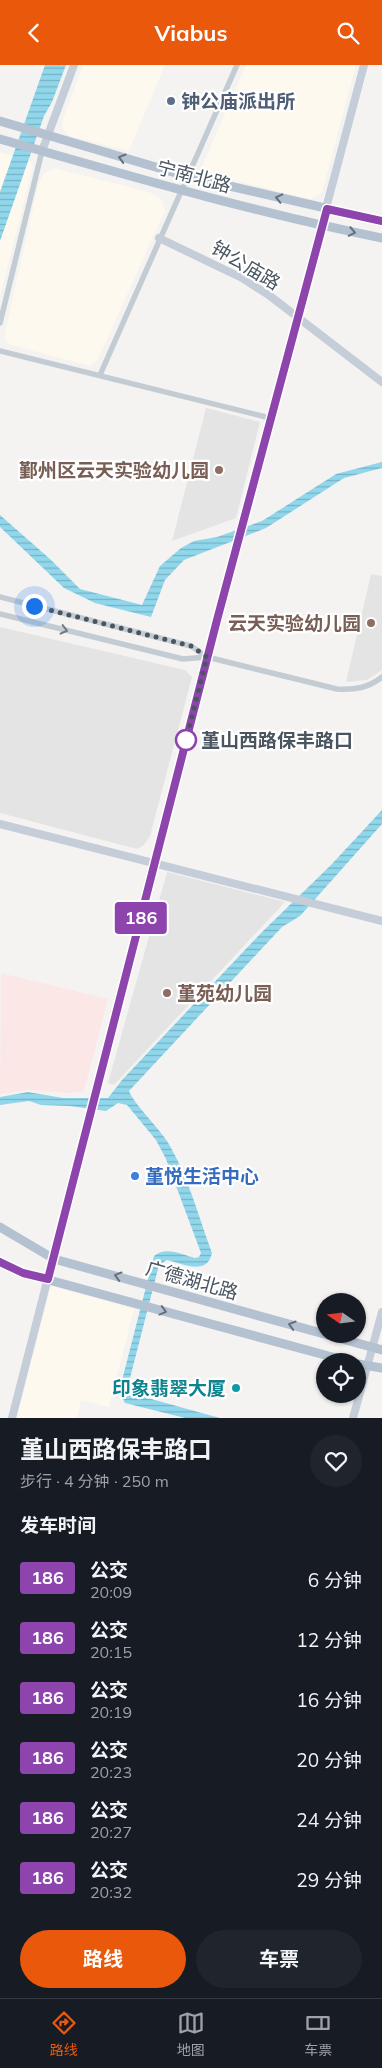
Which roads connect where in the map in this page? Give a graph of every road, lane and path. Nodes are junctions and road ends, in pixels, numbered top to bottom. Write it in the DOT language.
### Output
graph roads {
  1 [pos="74,65"];
  2 [pos="237,65"];
  3 [pos="364,65"];
  4 [pos="0,121"];
  5 [pos="46,135"];
  6 [pos="0,139"];
  7 [pos="40,151"];
  8 [pos="186,176"];
  9 [pos="180,190"];
  10 [pos="327,209"];
  11 [pos="382,221"];
  12 [pos="322,226"];
  13 [pos="160,237"];
  14 [pos="382,238"];
  15 [pos="297,317"];
  16 [pos="0,323"];
  17 [pos="0,351"];
  18 [pos="100,375"];
  19 [pos="382,382"];
  20 [pos="270,418"];
  21 [pos="0,597"];
  22 [pos="0,615"];
  23 [pos="207,657"];
  24 [pos="382,677"];
  25 [pos="0,823"];
  26 [pos="155,863"];
  27 [pos="382,921"];
  28 [pos="0,1227"];
  29 [pos="54,1259"];
  30 [pos="0,1262"];
  31 [pos="48,1279"];
  32 [pos="382,1312"];
  33 [pos="372,1348"];
  34 [pos="382,1350"];
  35 [pos="318,1353"];
  36 [pos="366,1358"];
  37 [pos="366,1366"];
  38 [pos="382,1368"];
  39 [pos="356,1403"];
  40 [pos="12,1418"];
  41 [pos="354,1418"];
  1 -- 5 [label="street"];
  2 -- 8 [label="street"];
  3 -- 10 [label="street"];
  4 -- 5 [label="main road, 宁南北路"];
  5 -- 7 [label="street"];
  8 -- 5 [label="main road, 宁南北路, one-way"];
  6 -- 7 [label="main road, 宁南北路"];
  7 -- 9 [label="main road, 宁南北路"];
  7 -- 16 [label="street"];
  8 -- 9 [label="street"];
  10 -- 8 [label="main road, 宁南北路, one-way"];
  9 -- 12 [label="main road, 宁南北路"];
  9 -- 13 [label="street"];
  10 -- 11 [label="main road, 宁南北路"];
  10 -- 12 [label="street"];
  12 -- 14 [label="main road, 宁南北路, one-way"];
  12 -- 15 [label="street"];
  13 -- 15 [label="street, 钟公庙路"];
  13 -- 18 [label="street"];
  15 -- 19 [label="street, 钟公庙路"];
  15 -- 20 [label="street"];
  17 -- 18 [label="street"];
  18 -- 20 [label="street"];
  20 -- 23 [label="street"];
  21 -- 23 [label="street"];
  22 -- 23 [label="street, one-way"];
  23 -- 24 [label="street"];
  23 -- 26 [label="street"];
  25 -- 26 [label="street"];
  26 -- 27 [label="street"];
  26 -- 29 [label="street"];
  28 -- 29 [label="main road, 广德湖北路"];
  29 -- 31 [label="street"];
  33 -- 29 [label="main road, 广德湖北路, one-way"];
  30 -- 31 [label="main road, 广德湖北路"];
  31 -- 35 [label="main road, 广德湖北路, one-way"];
  31 -- 40 [label="street"];
  32 -- 33 [label="street"];
  33 -- 34 [label="main road, 广德湖北路"];
  33 -- 36 [label="street"];
  37 -- 38 [label="main road"];
  39 -- 41 [label="street"];
}
